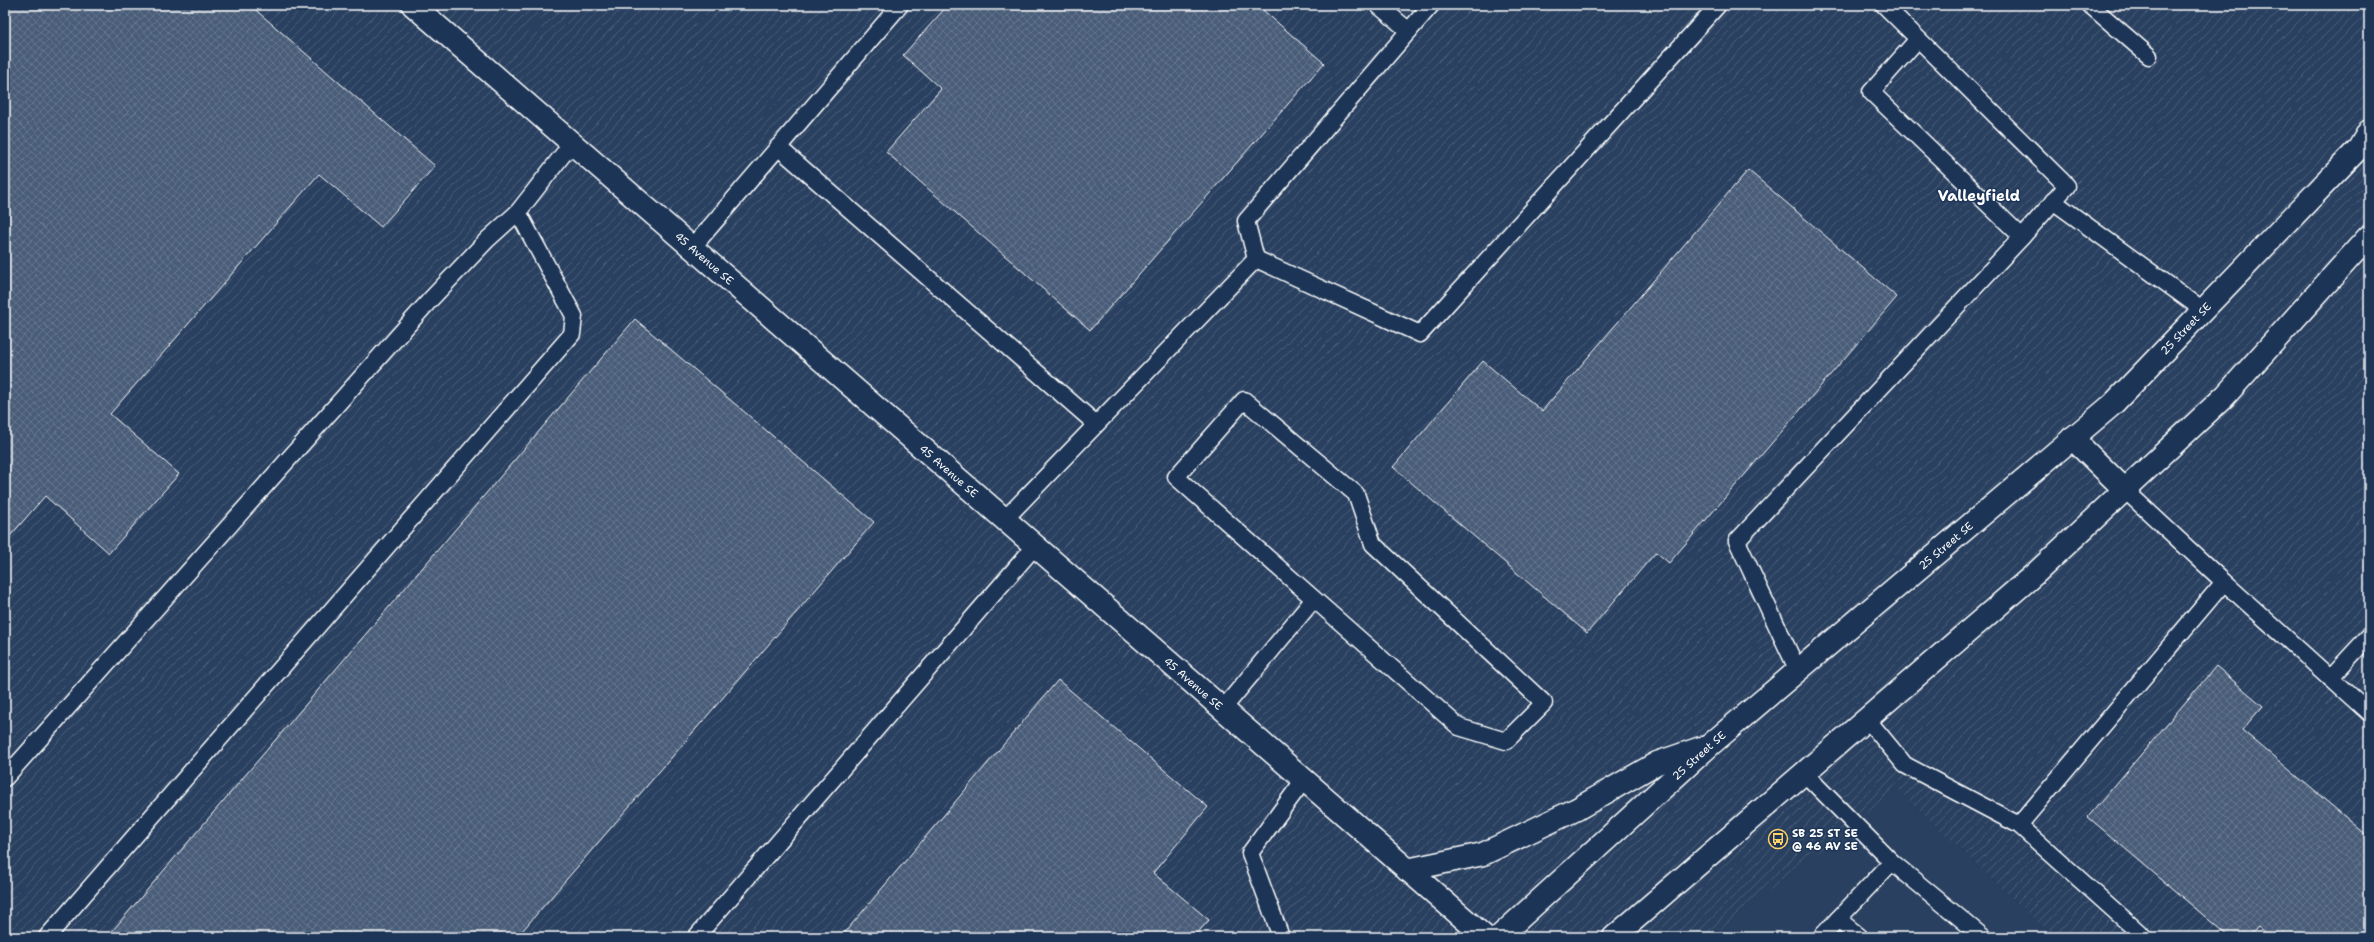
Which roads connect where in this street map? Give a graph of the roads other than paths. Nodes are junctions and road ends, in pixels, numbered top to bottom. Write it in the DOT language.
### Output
graph roads {
  1 [pos="413,5"];
  2 [pos="900,5"];
  3 [pos="1378,5"];
  4 [pos="1431,5"];
  5 [pos="1718,5"];
  6 [pos="1884,5"];
  7 [pos="2090,5"];
  8 [pos="1409,31"];
  9 [pos="1918,39"];
  10 [pos="2149,56"];
  11 [pos="2369,131"];
  12 [pos="572,143"];
  13 [pos="778,147"];
  14 [pos="2053,201"];
  15 [pos="518,212"];
  16 [pos="2369,236"];
  17 [pos="2022,237"];
  18 [pos="692,248"];
  19 [pos="1256,259"];
  20 [pos="2203,310"];
  21 [pos="1096,424"];
  22 [pos="2072,438"];
  23 [pos="2125,490"];
  24 [pos="1004,520"];
  25 [pos="1035,546"];
  26 [pos="2224,582"];
  27 [pos="1314,599"];
  28 [pos="2369,636"];
  29 [pos="1798,671"];
  30 [pos="2330,678"];
  31 [pos="1222,710"];
  32 [pos="2369,714"];
  33 [pos="1867,718"];
  34 [pos="1710,745"];
  35 [pos="1804,773"];
  36 [pos="5,778"];
  37 [pos="1304,781"];
  38 [pos="2019,825"];
  39 [pos="1892,862"];
  40 [pos="1407,870"];
  41 [pos="1838,919"];
  42 [pos="47,937"];
  43 [pos="696,937"];
  44 [pos="1281,937"];
  45 [pos="1485,937"];
  46 [pos="1499,937"];
  47 [pos="1614,937"];
  48 [pos="1821,937"];
  49 [pos="1860,937"];
  50 [pos="1983,937"];
  51 [pos="2144,937"];
  1 -- 12 [label="street, 45 Avenue SE"];
  2 -- 13 [label="lane"];
  3 -- 8 [label="lane"];
  4 -- 8 [label="lane"];
  5 -- 19 [label="lane"];
  6 -- 9 [label="lane"];
  7 -- 10 [label="lane"];
  8 -- 19 [label="lane"];
  9 -- 14 [label="lane"];
  9 -- 17 [label="lane"];
  11 -- 20 [label="street, 25 Street SE"];
  12 -- 15 [label="lane"];
  12 -- 18 [label="street, 45 Avenue SE"];
  13 -- 18 [label="lane"];
  13 -- 21 [label="lane"];
  14 -- 17 [label="lane"];
  14 -- 20 [label="lane"];
  15 -- 36 [label="lane"];
  15 -- 42 [label="lane"];
  16 -- 23 [label="street"];
  17 -- 29 [label="lane"];
  18 -- 24 [label="street, 45 Avenue SE"];
  19 -- 21 [label="lane"];
  20 -- 22 [label="street, 25 Street SE"];
  21 -- 24 [label="lane"];
  22 -- 23 [label="street"];
  22 -- 29 [label="street, 25 Street SE"];
  23 -- 26 [label="lane"];
  23 -- 33 [label="street"];
  24 -- 25 [label="street, 45 Avenue SE"];
  25 -- 31 [label="street, 45 Avenue SE"];
  25 -- 43 [label="lane"];
  26 -- 30 [label="lane"];
  26 -- 38 [label="lane"];
  27 -- 27 [label="lane"];
  27 -- 31 [label="lane"];
  28 -- 30 [label="lane"];
  29 -- 34 [label="street, 25 Street SE"];
  30 -- 32 [label="lane"];
  31 -- 37 [label="street, 45 Avenue SE"];
  33 -- 35 [label="street"];
  33 -- 38 [label="lane"];
  34 -- 40 [label="street"];
  34 -- 46 [label="street, 25 Street SE"];
  35 -- 39 [label="lane"];
  35 -- 47 [label="street"];
  37 -- 40 [label="street, 45 Avenue SE"];
  37 -- 44 [label="lane"];
  38 -- 51 [label="lane"];
  39 -- 41 [label="lane"];
  39 -- 50 [label="lane"];
  40 -- 45 [label="street, 45 Avenue SE"];
  41 -- 48 [label="lane"];
  41 -- 49 [label="lane"];
}
